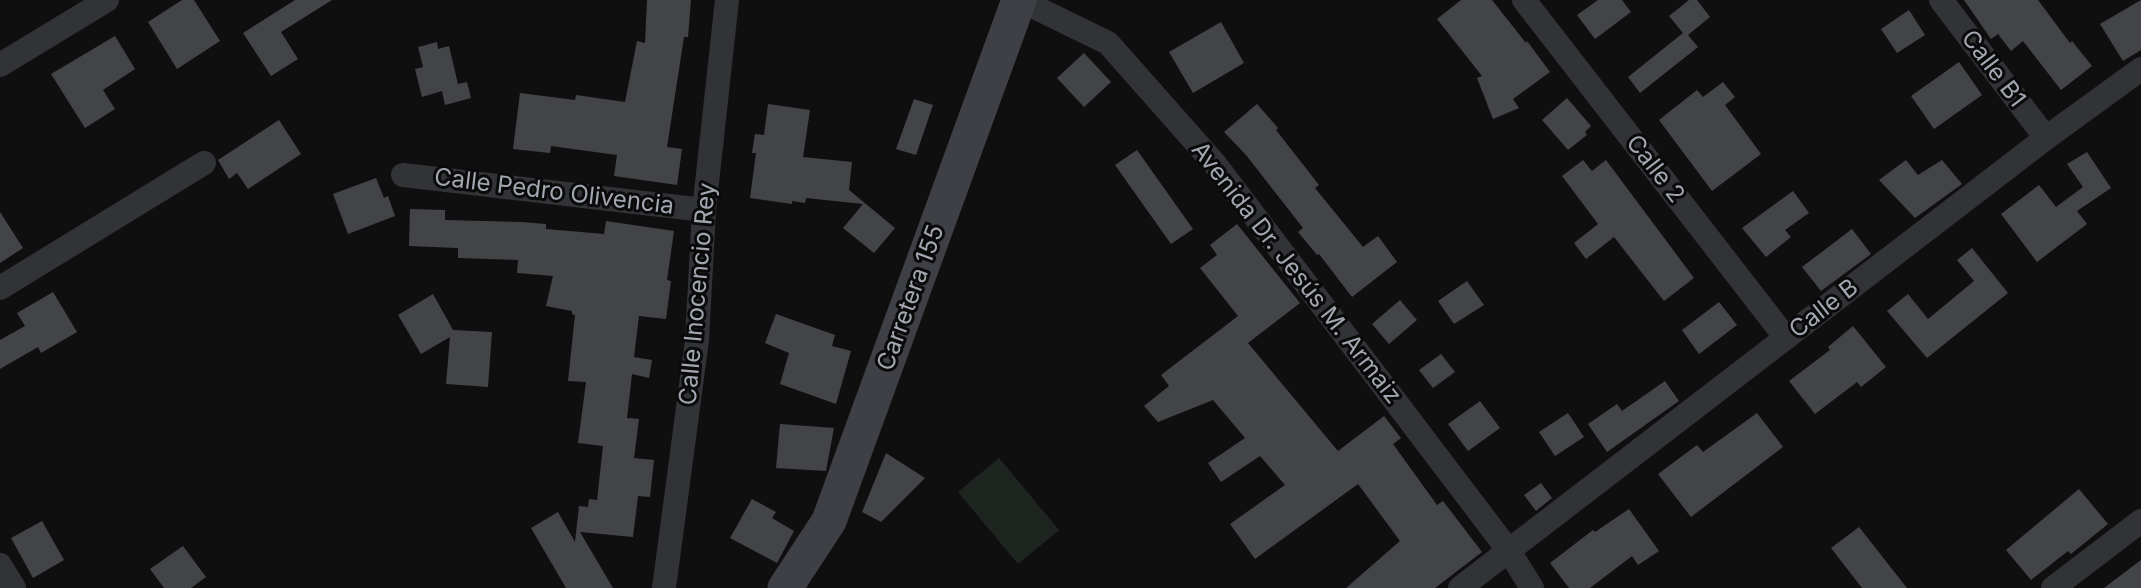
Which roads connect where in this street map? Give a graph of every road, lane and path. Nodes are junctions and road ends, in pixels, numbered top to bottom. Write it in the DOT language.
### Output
graph roads {
  1 [pos="107,0"];
  2 [pos="727,0"];
  3 [pos="1020,0"];
  4 [pos="1524,0"];
  5 [pos="1941,0"];
  6 [pos="0,65"];
  7 [pos="2141,69"];
  8 [pos="2046,138"];
  9 [pos="204,163"];
  10 [pos="403,174"];
  11 [pos="704,210"];
  12 [pos="0,288"];
  13 [pos="1786,338"];
  14 [pos="2141,521"];
  15 [pos="1509,551"];
  16 [pos="0,565"];
  17 [pos="14,588"];
  18 [pos="664,588"];
  19 [pos="785,588"];
  20 [pos="1461,588"];
  21 [pos="1532,588"];
  22 [pos="2053,588"];
  1 -- 6 [label="street"];
  2 -- 11 [label="street, Calle Inocencio Rey"];
  3 -- 15 [label="street, Avenida Dr. Jesús M. Armaiz"];
  3 -- 19 [label="street, Carretera 155"];
  4 -- 13 [label="street, Calle 2"];
  5 -- 8 [label="street, Calle B1"];
  7 -- 8 [label="street, Calle B"];
  8 -- 13 [label="street, Calle B"];
  9 -- 12 [label="street"];
  10 -- 11 [label="street, Calle Pedro Olivencia"];
  11 -- 18 [label="street, Calle Inocencio Rey"];
  13 -- 15 [label="street, Calle B"];
  14 -- 22 [label="street"];
  15 -- 20 [label="street, Calle B"];
  15 -- 21 [label="street, Avenida Dr. Jesús M. Armaiz"];
  16 -- 17 [label="street"];
}
